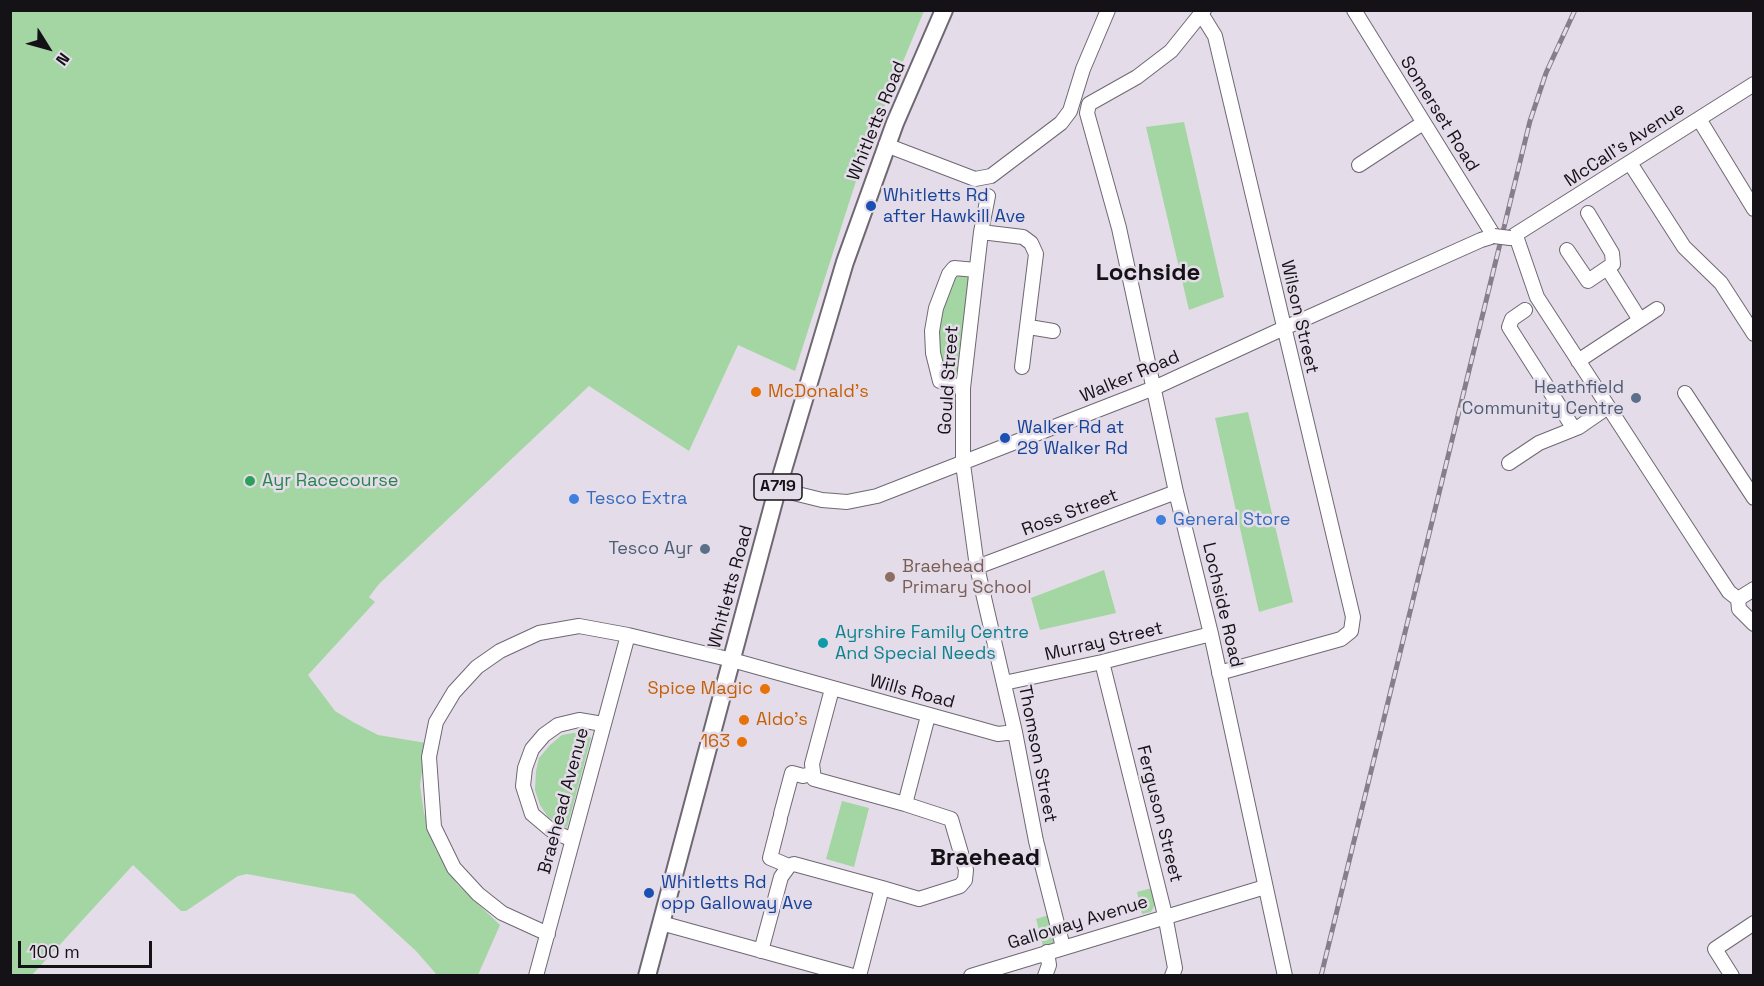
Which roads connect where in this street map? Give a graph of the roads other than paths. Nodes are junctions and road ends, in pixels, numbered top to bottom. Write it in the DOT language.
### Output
graph roads {
  1 [pos="933,10"];
  2 [pos="944,10"];
  3 [pos="1108,10"];
  4 [pos="1354,10"];
  5 [pos="1203,13"];
  6 [pos="1754,84"];
  7 [pos="1699,119"];
  8 [pos="1423,123"];
  9 [pos="886,145"];
  10 [pos="1630,163"];
  11 [pos="1359,165"];
  12 [pos="988,196"];
  13 [pos="1754,209"];
  14 [pos="1588,213"];
  15 [pos="981,232"];
  16 [pos="1494,236"];
  17 [pos="1513,237"];
  18 [pos="1567,250"];
  19 [pos="1608,269"];
  20 [pos="976,270"];
  21 [pos="1657,309"];
  22 [pos="1525,310"];
  23 [pos="1640,320"];
  24 [pos="1029,327"];
  25 [pos="1282,328"];
  26 [pos="1053,331"];
  27 [pos="1754,334"];
  28 [pos="1578,360"];
  29 [pos="1022,367"];
  30 [pos="963,388"];
  31 [pos="1154,388"];
  32 [pos="1685,393"];
  33 [pos="1608,407"];
  34 [pos="1574,429"];
  35 [pos="1509,463"];
  36 [pos="963,464"];
  37 [pos="773,489"];
  38 [pos="1176,492"];
  39 [pos="1754,498"];
  40 [pos="977,567"];
  41 [pos="1754,588"];
  42 [pos="1737,599"];
  43 [pos="1754,624"];
  44 [pos="1211,634"];
  45 [pos="628,635"];
  46 [pos="726,659"];
  47 [pos="1102,662"];
  48 [pos="1219,673"];
  49 [pos="1004,683"];
  50 [pos="832,689"];
  51 [pos="928,716"];
  52 [pos="603,724"];
  53 [pos="1015,732"];
  54 [pos="812,774"];
  55 [pos="905,804"];
  56 [pos="572,840"];
  57 [pos="789,866"];
  58 [pos="1265,887"];
  59 [pos="882,888"];
  60 [pos="1165,915"];
  61 [pos="661,923"];
  62 [pos="1754,923"];
  63 [pos="549,934"];
  64 [pos="1063,947"];
  65 [pos="761,951"];
  66 [pos="1047,952"];
  67 [pos="536,975"];
  68 [pos="639,975"];
  69 [pos="647,975"];
  70 [pos="853,975"];
  71 [pos="859,975"];
  72 [pos="971,975"];
  73 [pos="1045,975"];
  74 [pos="1172,975"];
  75 [pos="1285,975"];
  76 [pos="1732,975"];
  1 -- 37 [label="main road, Whitletts Road / A719"];
  2 -- 9 [label="main road, Whitletts Road / A719"];
  3 -- 9 [label="street"];
  4 -- 8 [label="street, Somerset Road"];
  5 -- 25 [label="street, Wilson Street"];
  5 -- 31 [label="street, Lochside Road"];
  6 -- 7 [label="street, McCall's Avenue"];
  7 -- 10 [label="street, McCall's Avenue"];
  7 -- 13 [label="street"];
  8 -- 11 [label="street"];
  8 -- 16 [label="street, Somerset Road"];
  9 -- 37 [label="main road, Whitletts Road / A719"];
  10 -- 17 [label="street, McCall's Avenue"];
  10 -- 27 [label="street"];
  12 -- 15 [label="street, Gould Street"];
  14 -- 19 [label="street"];
  15 -- 20 [label="street, Gould Street"];
  15 -- 24 [label="street"];
  16 -- 17 [label="street, bridge"];
  16 -- 25 [label="street, Walker Road"];
  17 -- 28 [label="street"];
  18 -- 19 [label="street"];
  19 -- 23 [label="street"];
  20 -- 30 [label="street, Gould Street"];
  20 -- 30 [label="street"];
  21 -- 23 [label="street"];
  22 -- 34 [label="street"];
  23 -- 28 [label="street"];
  24 -- 26 [label="street"];
  24 -- 29 [label="street"];
  25 -- 31 [label="street, Walker Road"];
  25 -- 48 [label="street, Wilson Street"];
  28 -- 33 [label="street"];
  30 -- 36 [label="street, Gould Street"];
  31 -- 36 [label="street, Walker Road"];
  31 -- 38 [label="street, Lochside Road"];
  32 -- 39 [label="street"];
  33 -- 34 [label="street"];
  33 -- 42 [label="street"];
  34 -- 35 [label="street"];
  36 -- 37 [label="street, Walker Road"];
  36 -- 40 [label="street, Gould Street"];
  37 -- 46 [label="main road, Whitletts Road / A719"];
  38 -- 40 [label="street, Ross Street"];
  38 -- 44 [label="street, Lochside Road"];
  40 -- 49 [label="street, Thomson Street"];
  41 -- 42 [label="street"];
  42 -- 43 [label="street"];
  44 -- 47 [label="street, Murray Street"];
  44 -- 48 [label="street, Lochside Road"];
  45 -- 46 [label="street, Wills Road"];
  45 -- 52 [label="street, Braehead Avenue"];
  45 -- 63 [label="street, Wills Road"];
  46 -- 50 [label="street, Wills Road"];
  46 -- 61 [label="main road, Whitletts Road / A719"];
  46 -- 68 [label="main road, Whitletts Road / A719"];
  47 -- 49 [label="street, Murray Street"];
  47 -- 60 [label="street, Ferguson Street"];
  48 -- 58 [label="street, Lochside Road"];
  49 -- 53 [label="street, Thomson Street"];
  50 -- 51 [label="street, Wills Road"];
  50 -- 54 [label="street"];
  51 -- 53 [label="street, Wills Road"];
  51 -- 55 [label="street"];
  52 -- 56 [label="street, Braehead Avenue"];
  52 -- 56 [label="street"];
  53 -- 64 [label="street, Thomson Street"];
  54 -- 55 [label="street"];
  54 -- 57 [label="street"];
  55 -- 59 [label="street"];
  56 -- 63 [label="street, Braehead Avenue"];
  57 -- 59 [label="street"];
  57 -- 65 [label="street"];
  58 -- 60 [label="street, Galloway Avenue"];
  58 -- 75 [label="street, Lochside Road"];
  59 -- 71 [label="street"];
  60 -- 64 [label="street, Galloway Avenue"];
  60 -- 74 [label="street, Ferguson Street"];
  61 -- 65 [label="street"];
  61 -- 69 [label="main road, Whitletts Road / A719"];
  62 -- 76 [label="street"];
  63 -- 67 [label="street, Braehead Avenue"];
  64 -- 66 [label="street, Galloway Avenue"];
  65 -- 70 [label="street"];
  66 -- 72 [label="street, Galloway Avenue"];
  66 -- 73 [label="street"];
}
